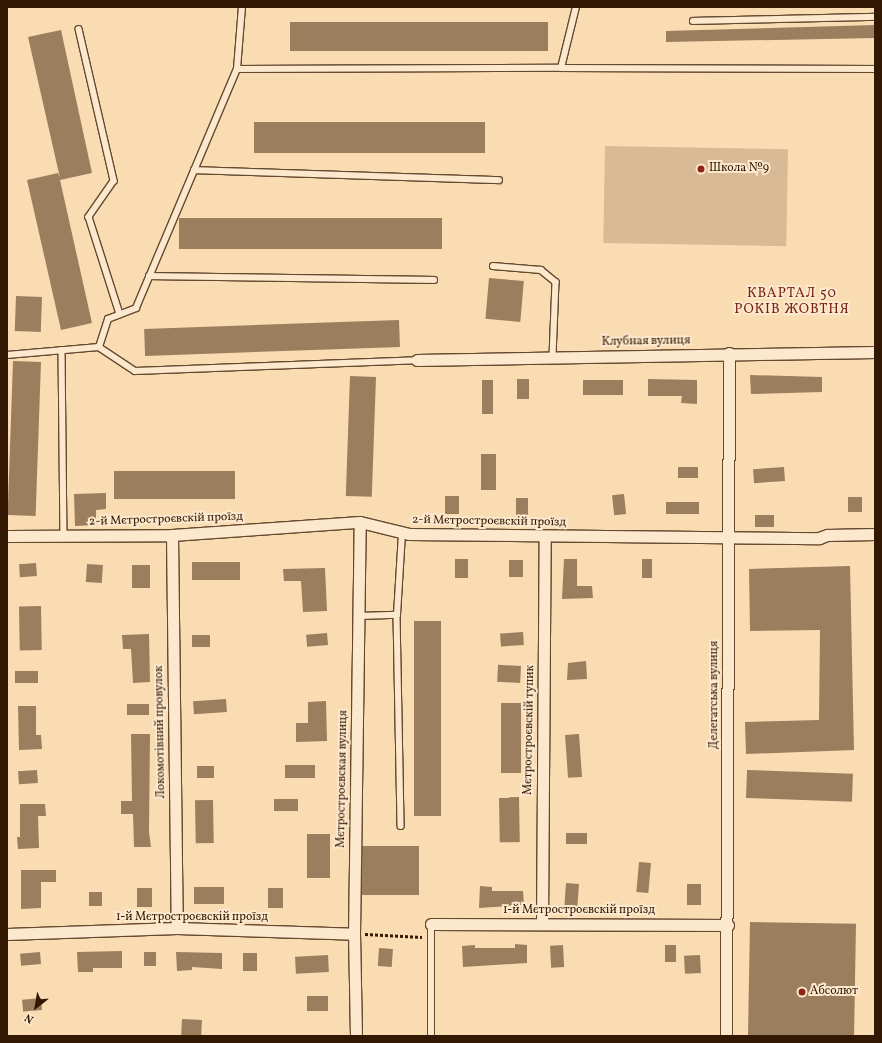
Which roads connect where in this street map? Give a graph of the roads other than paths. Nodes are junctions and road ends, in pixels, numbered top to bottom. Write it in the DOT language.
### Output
graph roads {
  1 [pos="242,7"];
  2 [pos="576,7"];
  3 [pos="875,17"];
  4 [pos="693,22"];
  5 [pos="79,29"];
  6 [pos="561,68"];
  7 [pos="237,69"];
  8 [pos="875,69"];
  9 [pos="194,170"];
  10 [pos="499,180"];
  11 [pos="493,266"];
  12 [pos="149,276"];
  13 [pos="434,280"];
  14 [pos="120,314"];
  15 [pos="99,347"];
  16 [pos="62,350"];
  17 [pos="875,352"];
  18 [pos="729,354"];
  19 [pos="7,355"];
  20 [pos="553,357"];
  21 [pos="417,360"];
  22 [pos="360,522"];
  23 [pos="402,532"];
  24 [pos="875,534"];
  25 [pos="64,535"];
  26 [pos="172,535"];
  27 [pos="7,536"];
  28 [pos="728,536"];
  29 [pos="545,537"];
  30 [pos="397,615"];
  31 [pos="359,616"];
  32 [pos="401,826"];
  33 [pos="431,924"];
  34 [pos="542,924"];
  35 [pos="728,925"];
  36 [pos="177,928"];
  37 [pos="7,934"];
  38 [pos="354,934"];
  39 [pos="356,1036"];
  40 [pos="431,1036"];
  41 [pos="726,1036"];
  1 -- 7 [label="lane"];
  2 -- 6 [label="lane"];
  3 -- 4 [label="lane"];
  5 -- 14 [label="lane"];
  6 -- 7 [label="lane"];
  6 -- 8 [label="lane"];
  7 -- 9 [label="lane"];
  9 -- 10 [label="lane"];
  9 -- 12 [label="lane"];
  11 -- 20 [label="lane"];
  12 -- 13 [label="lane"];
  12 -- 14 [label="lane"];
  14 -- 15 [label="lane"];
  15 -- 16 [label="lane"];
  15 -- 21 [label="lane"];
  16 -- 19 [label="lane"];
  16 -- 25 [label="lane"];
  17 -- 18 [label="street, Клубная вулиця"];
  18 -- 20 [label="street, Клубная вулиця"];
  18 -- 28 [label="street, Делегатська вулиця"];
  20 -- 21 [label="street, Клубная вулиця"];
  22 -- 23 [label="street, 2-й Мєтростроєвскій проїзд"];
  22 -- 26 [label="street, 2-й Мєтростроєвскій проїзд"];
  22 -- 31 [label="street, Мєтростроєвская вулиця"];
  23 -- 29 [label="street, 2-й Мєтростроєвскій проїзд"];
  23 -- 30 [label="lane"];
  24 -- 28 [label="street, 2-й Мєтростроєвскій проїзд"];
  25 -- 26 [label="street, 2-й Мєтростроєвскій проїзд"];
  25 -- 27 [label="street, 2-й Мєтростроєвскій проїзд"];
  26 -- 36 [label="street, Локомотівний провулок"];
  28 -- 29 [label="street, 2-й Мєтростроєвскій проїзд"];
  28 -- 35 [label="street, Делегатська вулиця"];
  29 -- 34 [label="street, Мєтростроєвскій тупик"];
  30 -- 31 [label="lane"];
  30 -- 32 [label="lane"];
  31 -- 38 [label="street, Мєтростроєвская вулиця"];
  33 -- 34 [label="street, 1-й Мєтростроєвскій проїзд"];
  33 -- 40 [label="lane"];
  34 -- 35 [label="street, 1-й Мєтростроєвскій проїзд"];
  35 -- 41 [label="street, Делегатська вулиця"];
  36 -- 37 [label="street, 1-й Мєтростроєвскій проїзд"];
  36 -- 38 [label="street, 1-й Мєтростроєвскій проїзд"];
  38 -- 39 [label="street, Мєтростроєвская вулиця"];
}
